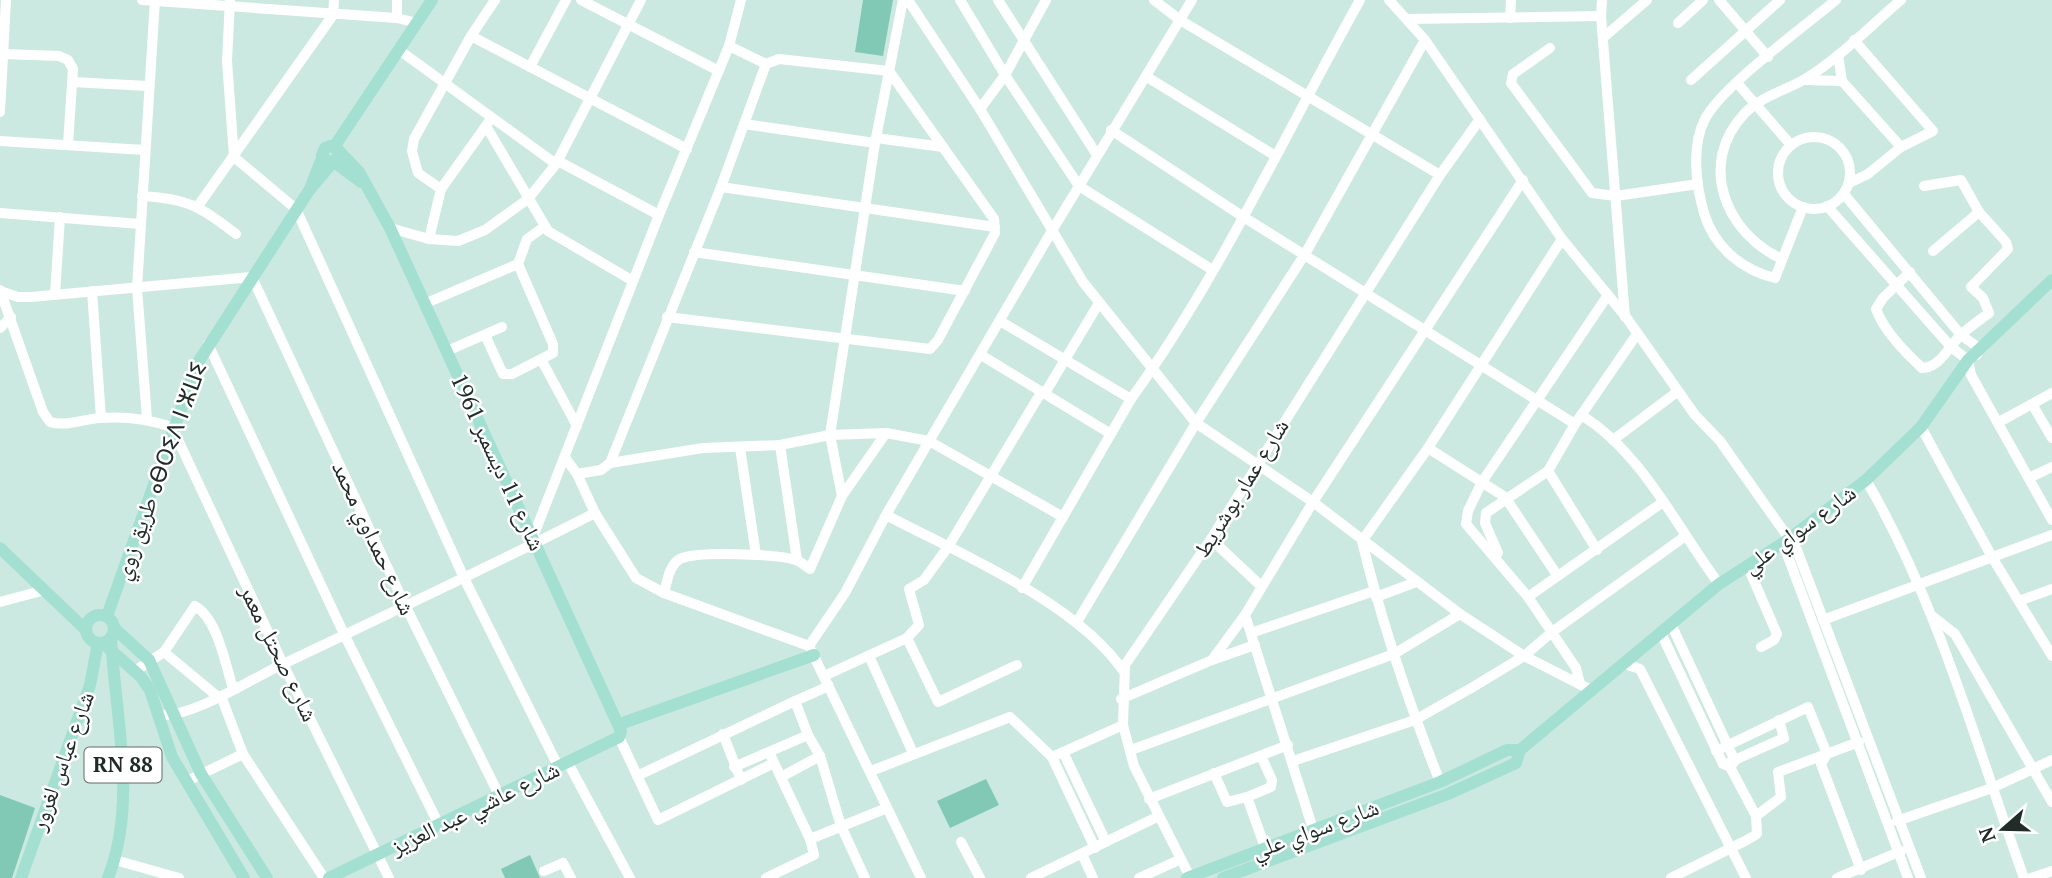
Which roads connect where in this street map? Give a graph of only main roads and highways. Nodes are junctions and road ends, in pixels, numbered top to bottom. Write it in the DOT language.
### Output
graph roads {
  1 [pos="432,0"];
  2 [pos="332,156"];
  3 [pos="2052,280"];
  4 [pos="1,551"];
  5 [pos="107,616"];
  6 [pos="85,629"];
  7 [pos="108,640"];
  8 [pos="812,650"];
  9 [pos="135,671"];
  10 [pos="90,685"];
  11 [pos="115,688"];
  12 [pos="620,731"];
  13 [pos="1520,750"];
  14 [pos="21,878"];
  15 [pos="108,878"];
  16 [pos="244,878"];
  17 [pos="267,878"];
  18 [pos="329,878"];
  19 [pos="1189,878"];
  20 [pos="1223,878"];
  1 -- 2 [label="main road"];
  2 -- 5 [label="main road, طريق زوي ⴰⴱⵔⵉⴷ ⵏ ⵣⵡⵉ"];
  2 -- 12 [label="main road, شارع 11 ديسمبر 1961"];
  3 -- 13 [label="main road, شارع سواي علي"];
  4 -- 6 [label="main road"];
  5 -- 6 [label="main road"];
  5 -- 7 [label="main road"];
  6 -- 7 [label="main road"];
  7 -- 9 [label="main road"];
  7 -- 10 [label="main road, شارع عباس لغرور"];
  7 -- 11 [label="main road, RN 88"];
  7 -- 17 [label="main road"];
  8 -- 12 [label="main road, شارع عاشي عبد العزيز"];
  9 -- 11 [label="main road"];
  9 -- 16 [label="main road"];
  10 -- 11 [label="main road"];
  10 -- 14 [label="main road, شارع عباس لغرور"];
  11 -- 15 [label="main road, RN 88"];
  12 -- 18 [label="main road, شارع عاشي عبد العزيز"];
  13 -- 19 [label="main road, شارع سواي علي"];
  13 -- 20 [label="main road, شارع سواي علي"];
}
